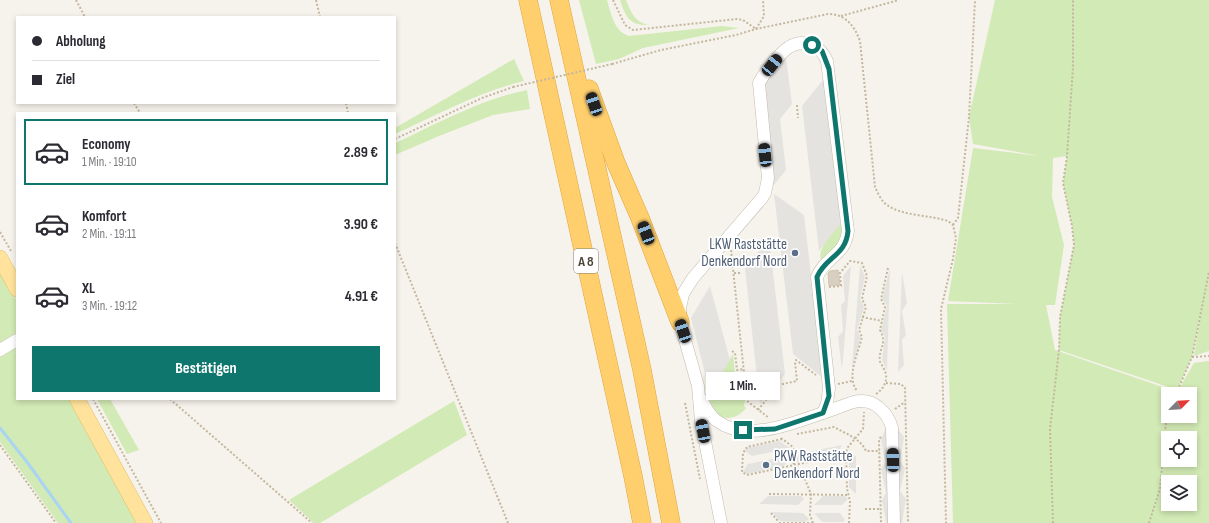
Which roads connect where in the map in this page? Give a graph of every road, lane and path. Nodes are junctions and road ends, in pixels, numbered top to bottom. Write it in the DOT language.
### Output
graph roads {
  1 [pos="76,0"];
  2 [pos="316,0"];
  3 [pos="528,0"];
  4 [pos="613,0"];
  5 [pos="763,0"];
  6 [pos="899,0"];
  7 [pos="975,0"];
  8 [pos="1073,0"];
  9 [pos="560,3"];
  10 [pos="84,16"];
  11 [pos="320,16"];
  12 [pos="840,16"];
  13 [pos="756,28"];
  14 [pos="797,105"];
  15 [pos="798,118"];
  16 [pos="396,139"];
  17 [pos="953,225"];
  18 [pos="0,232"];
  19 [pos="729,236"];
  20 [pos="396,245"];
  21 [pos="6,255"];
  22 [pos="888,268"];
  23 [pos="1209,272"];
  24 [pos="740,273"];
  25 [pos="734,274"];
  26 [pos="16,286"];
  27 [pos="818,288"];
  28 [pos="862,317"];
  29 [pos="882,321"];
  30 [pos="680,322"];
  31 [pos="16,341"];
  32 [pos="0,350"];
  33 [pos="732,351"];
  34 [pos="1209,356"];
  35 [pos="1192,357"];
  36 [pos="744,369"];
  37 [pos="852,381"];
  38 [pos="885,383"];
  39 [pos="828,386"];
  40 [pos="1179,387"];
  41 [pos="699,394"];
  42 [pos="865,398"];
  43 [pos="78,400"];
  44 [pos="94,400"];
  45 [pos="171,400"];
  46 [pos="685,403"];
  47 [pos="758,410"];
  48 [pos="823,413"];
  49 [pos="1166,423"];
  50 [pos="778,434"];
  51 [pos="792,436"];
  52 [pos="786,438"];
  53 [pos="856,438"];
  54 [pos="879,439"];
  55 [pos="0,445"];
  56 [pos="880,451"];
  57 [pos="846,454"];
  58 [pos="796,464"];
  59 [pos="701,486"];
  60 [pos="769,494"];
  61 [pos="811,495"];
  62 [pos="849,495"];
  63 [pos="865,509"];
  64 [pos="881,509"];
  65 [pos="770,513"];
  66 [pos="56,523"];
  67 [pos="145,523"];
  68 [pos="161,523"];
  69 [pos="312,523"];
  70 [pos="508,523"];
  71 [pos="642,523"];
  72 [pos="671,523"];
  73 [pos="721,523"];
  74 [pos="779,523"];
  75 [pos="814,523"];
  76 [pos="849,523"];
  77 [pos="881,523"];
  78 [pos="894,523"];
  79 [pos="908,523"];
  80 [pos="946,523"];
  81 [pos="1053,523"];
  82 [pos="1149,523"];
  1 -- 10 [label="path"];
  2 -- 11 [label="path"];
  3 -- 71 [label="highway, A 8"];
  4 -- 13 [label="path"];
  5 -- 13 [label="path"];
  6 -- 12 [label="path"];
  7 -- 17 [label="path"];
  8 -- 81 [label="path"];
  9 -- 30 [label="highway"];
  9 -- 72 [label="highway, A 8"];
  12 -- 13 [label="path"];
  12 -- 17 [label="path"];
  13 -- 16 [label="path, bridge"];
  14 -- 15 [label="path"];
  17 -- 80 [label="path"];
  18 -- 21 [label="path"];
  19 -- 25 [label="path"];
  19 -- 27 [label="lane"];
  19 -- 30 [label="lane"];
  20 -- 70 [label="path"];
  21 -- 26 [label="main road"];
  22 -- 29 [label="path"];
  23 -- 35 [label="path"];
  24 -- 25 [label="path"];
  25 -- 36 [label="path"];
  27 -- 28 [label="path"];
  27 -- 39 [label="lane"];
  28 -- 29 [label="path"];
  28 -- 37 [label="path"];
  29 -- 38 [label="path"];
  30 -- 41 [label="lane"];
  31 -- 32 [label="lane"];
  33 -- 36 [label="path"];
  34 -- 35 [label="path"];
  35 -- 40 [label="path"];
  36 -- 47 [label="path"];
  37 -- 39 [label="path"];
  37 -- 42 [label="path"];
  38 -- 42 [label="path"];
  38 -- 79 [label="path"];
  39 -- 47 [label="path"];
  39 -- 48 [label="lane"];
  41 -- 50 [label="lane"];
  41 -- 73 [label="lane"];
  42 -- 48 [label="lane"];
  42 -- 53 [label="path"];
  42 -- 78 [label="lane"];
  43 -- 67 [label="main road"];
  44 -- 68 [label="path"];
  45 -- 69 [label="path"];
  46 -- 59 [label="path"];
  47 -- 50 [label="path"];
  48 -- 50 [label="lane"];
  49 -- 82 [label="path"];
  50 -- 52 [label="path"];
  50 -- 58 [label="path"];
  50 -- 58 [label="path"];
  51 -- 53 [label="path"];
  53 -- 56 [label="path"];
  53 -- 57 [label="path"];
  54 -- 56 [label="path"];
  55 -- 66 [label="path"];
  56 -- 64 [label="path"];
  57 -- 58 [label="path"];
  57 -- 62 [label="path"];
  58 -- 61 [label="path"];
  60 -- 61 [label="path"];
  61 -- 62 [label="path"];
  61 -- 75 [label="path"];
  62 -- 76 [label="path"];
  63 -- 64 [label="path"];
  64 -- 77 [label="path"];
  65 -- 74 [label="path"];
  74 -- 75 [label="path"];
}
